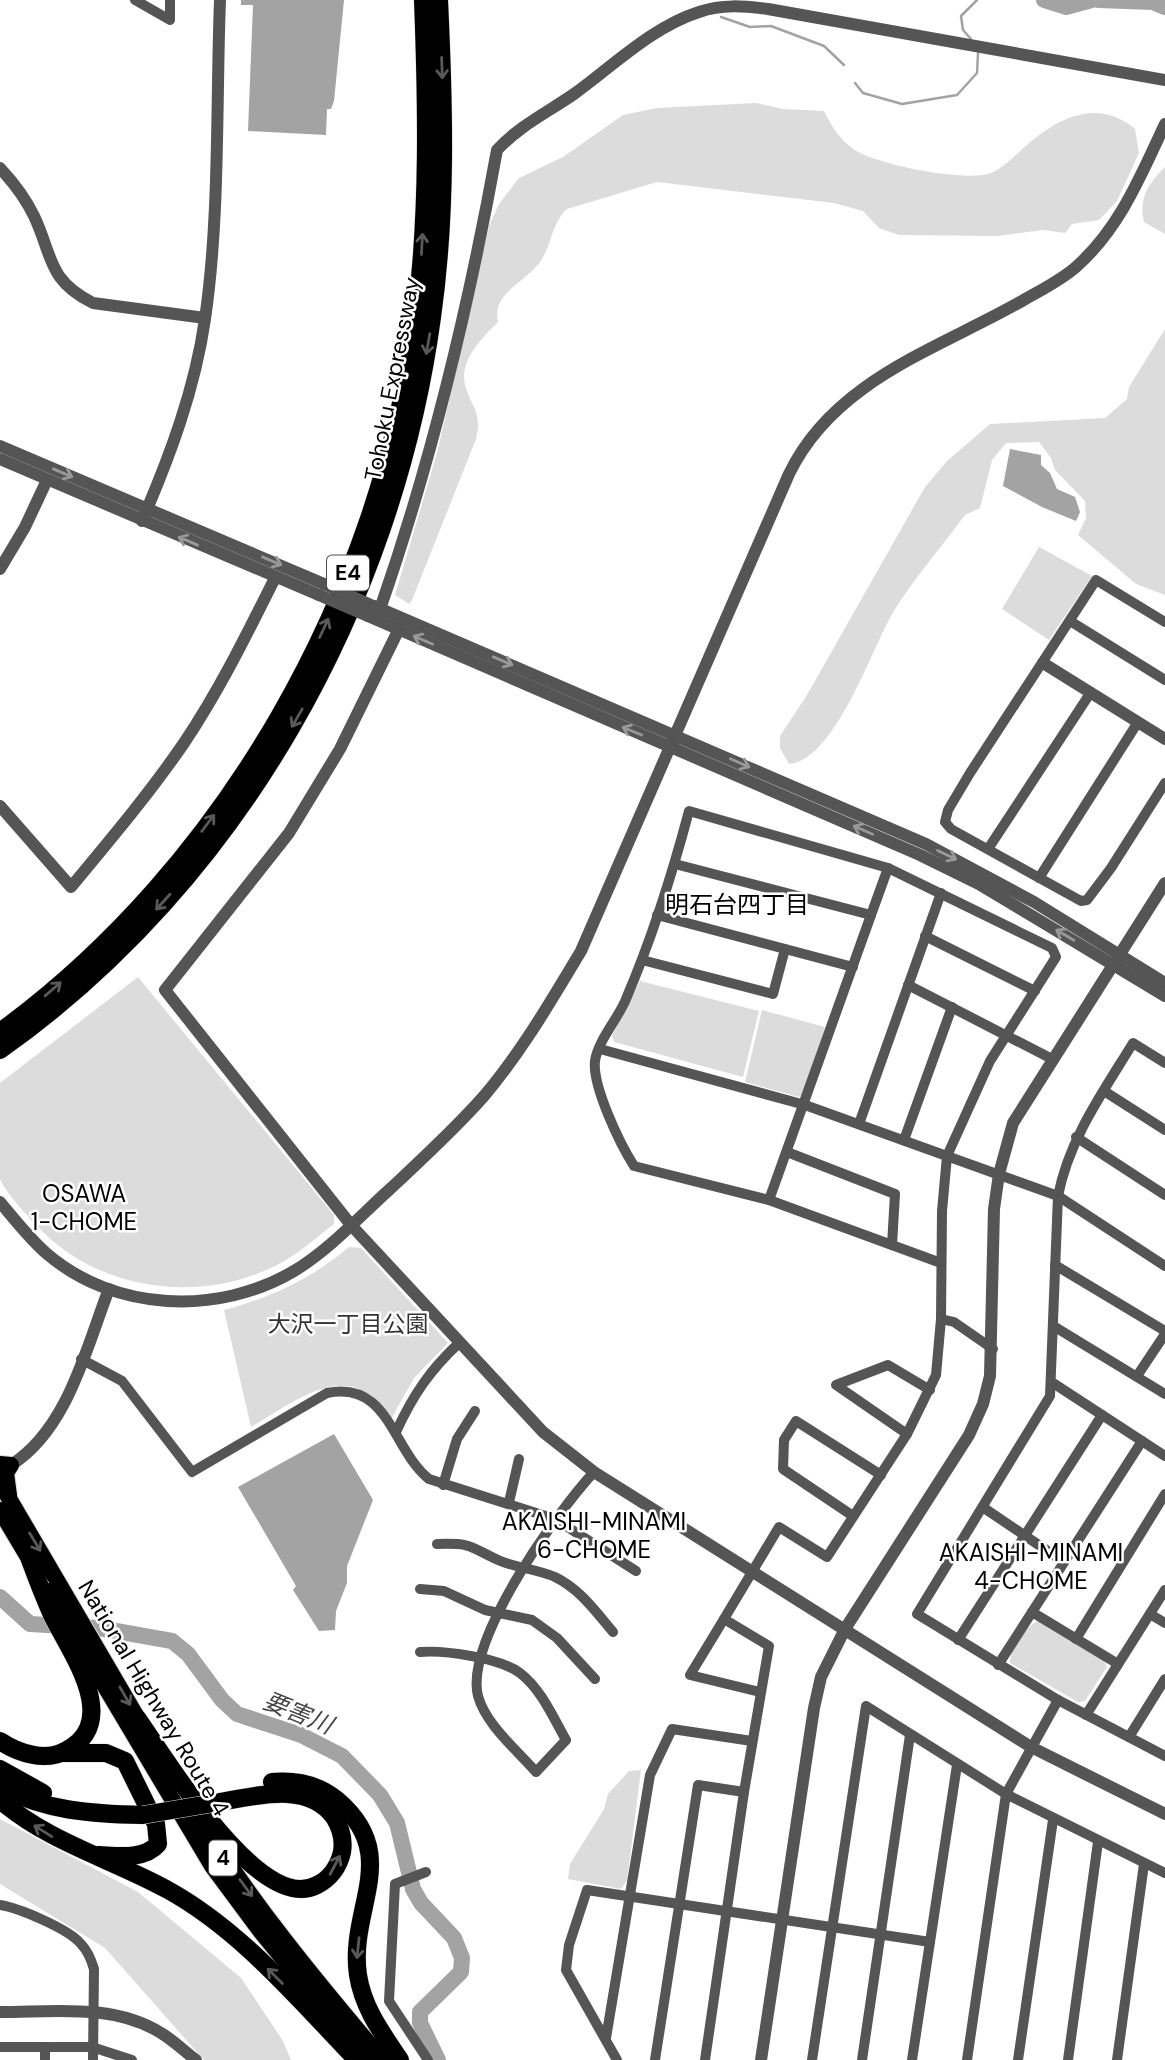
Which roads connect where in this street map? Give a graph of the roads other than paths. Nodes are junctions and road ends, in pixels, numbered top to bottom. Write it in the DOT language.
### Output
graph roads {
  1 [pos="135,0"];
  2 [pos="170,0"];
  3 [pos="220,0"];
  4 [pos="423,0"];
  5 [pos="439,0"];
  6 [pos="1165,80"];
  7 [pos="1165,124"];
  8 [pos="0,168"];
  9 [pos="205,318"];
  10 [pos="0,446"];
  11 [pos="0,459"];
  12 [pos="47,480"];
  13 [pos="148,508"];
  14 [pos="142,521"];
  15 [pos="0,569"];
  16 [pos="275,578"];
  17 [pos="321,589"];
  18 [pos="374,610"];
  19 [pos="1164,620"];
  20 [pos="1070,621"];
  21 [pos="399,629"];
  22 [pos="1043,663"];
  23 [pos="1165,680"];
  24 [pos="1091,692"];
  25 [pos="1138,722"];
  26 [pos="1165,739"];
  27 [pos="674,741"];
  28 [pos="1165,783"];
  29 [pos="0,806"];
  30 [pos="988,849"];
  31 [pos="675,864"];
  32 [pos="888,868"];
  33 [pos="1039,878"];
  34 [pos="1165,883"];
  35 [pos="940,893"];
  36 [pos="657,915"];
  37 [pos="871,915"];
  38 [pos="925,936"];
  39 [pos="785,949"];
  40 [pos="1117,959"];
  41 [pos="642,960"];
  42 [pos="853,967"];
  43 [pos="1165,983"];
  44 [pos="908,985"];
  45 [pos="1035,990"];
  46 [pos="1165,996"];
  47 [pos="952,1007"];
  48 [pos="48,1015"];
  49 [pos="0,1032"];
  50 [pos="1006,1034"];
  51 [pos="600,1049"];
  52 [pos="0,1050"];
  53 [pos="0,1057"];
  54 [pos="1054,1060"];
  55 [pos="1165,1063"];
  56 [pos="1104,1091"];
  57 [pos="805,1105"];
  58 [pos="859,1124"];
  59 [pos="1165,1130"];
  60 [pos="1076,1137"];
  61 [pos="904,1140"];
  62 [pos="787,1152"];
  63 [pos="947,1156"];
  64 [pos="999,1174"];
  65 [pos="1165,1195"];
  66 [pos="1058,1196"];
  67 [pos="769,1200"];
  68 [pos="0,1202"];
  69 [pos="351,1225"];
  70 [pos="892,1245"];
  71 [pos="941,1263"];
  72 [pos="1055,1265"];
  73 [pos="1165,1266"];
  74 [pos="109,1289"];
  75 [pos="941,1319"];
  76 [pos="1055,1327"];
  77 [pos="1165,1333"];
  78 [pos="459,1343"];
  79 [pos="993,1349"];
  80 [pos="81,1359"];
  81 [pos="1137,1376"];
  82 [pos="1053,1383"];
  83 [pos="930,1390"];
  84 [pos="1165,1394"];
  85 [pos="475,1411"];
  86 [pos="1102,1415"];
  87 [pos="396,1432"];
  88 [pos="907,1434"];
  89 [pos="1142,1441"];
  90 [pos="1165,1456"];
  91 [pos="519,1459"];
  92 [pos="5,1464"];
  93 [pos="594,1472"];
  94 [pos="881,1475"];
  95 [pos="0,1483"];
  96 [pos="443,1485"];
  97 [pos="1165,1494"];
  98 [pos="509,1502"];
  99 [pos="5,1505"];
  100 [pos="984,1508"];
  101 [pos="853,1516"];
  102 [pos="555,1519"];
  103 [pos="1025,1535"];
  104 [pos="437,1544"];
  105 [pos="30,1560"];
  106 [pos="1065,1562"];
  107 [pos="523,1568"];
  108 [pos="636,1571"];
  109 [pos="753,1572"];
  110 [pos="420,1589"];
  111 [pos="1165,1590"];
  112 [pos="1032,1612"];
  113 [pos="64,1614"];
  114 [pos="499,1614"];
  115 [pos="1150,1614"];
  116 [pos="724,1619"];
  117 [pos="1165,1623"];
  118 [pos="845,1629"];
  119 [pos="613,1632"];
  120 [pos="77,1637"];
  121 [pos="1076,1639"];
  122 [pos="958,1640"];
  123 [pos="420,1652"];
  124 [pos="478,1659"];
  125 [pos="1118,1664"];
  126 [pos="998,1665"];
  127 [pos="595,1679"];
  128 [pos="1165,1679"];
  129 [pos="760,1692"];
  130 [pos="1058,1700"];
  131 [pos="1086,1715"];
  132 [pos="137,1718"];
  133 [pos="910,1735"];
  134 [pos="1129,1737"];
  135 [pos="0,1741"];
  136 [pos="752,1741"];
  137 [pos="1031,1747"];
  138 [pos="63,1753"];
  139 [pos="1165,1756"];
  140 [pos="957,1765"];
  141 [pos="0,1769"];
  142 [pos="0,1786"];
  143 [pos="744,1792"];
  144 [pos="1006,1794"];
  145 [pos="217,1798"];
  146 [pos="0,1800"];
  147 [pos="141,1810"];
  148 [pos="1165,1814"];
  149 [pos="1053,1820"];
  150 [pos="1098,1842"];
  151 [pos="87,1854"];
  152 [pos="1144,1864"];
  153 [pos="422,1873"];
  154 [pos="1165,1873"];
  155 [pos="629,1897"];
  156 [pos="680,1904"];
  157 [pos="0,1905"];
  158 [pos="726,1911"];
  159 [pos="783,1920"];
  160 [pos="833,1927"];
  161 [pos="881,1934"];
  162 [pos="930,1942"];
  163 [pos="93,2011"];
  164 [pos="0,2012"];
  165 [pos="606,2038"];
  166 [pos="0,2047"];
  167 [pos="45,2047"];
  168 [pos="92,2047"];
  169 [pos="45,2060"];
  170 [pos="93,2060"];
  171 [pos="132,2060"];
  172 [pos="196,2060"];
  173 [pos="357,2060"];
  174 [pos="366,2060"];
  175 [pos="383,2060"];
  176 [pos="400,2060"];
  177 [pos="428,2060"];
  178 [pos="617,2060"];
  179 [pos="655,2060"];
  180 [pos="705,2060"];
  181 [pos="761,2060"];
  182 [pos="812,2060"];
  183 [pos="862,2060"];
  184 [pos="912,2060"];
  185 [pos="967,2060"];
  186 [pos="1018,2060"];
  187 [pos="1068,2060"];
  188 [pos="1118,2060"];
  1 -- 2 [label="street"];
  3 -- 9 [label="street"];
  49 -- 4 [label="highway, Tohoku Expressway / E4, one-way"];
  5 -- 48 [label="highway, Tohoku Expressway / E4, one-way"];
  6 -- 18 [label="street"];
  7 -- 27 [label="street"];
  8 -- 9 [label="street"];
  9 -- 13 [label="street"];
  10 -- 13 [label="street, one-way"];
  11 -- 12 [label="street"];
  12 -- 14 [label="street"];
  12 -- 15 [label="street"];
  13 -- 14 [label="street"];
  13 -- 17 [label="street, one-way"];
  16 -- 14 [label="street, one-way"];
  16 -- 17 [label="street"];
  16 -- 29 [label="street"];
  17 -- 18 [label="street, bridge"];
  18 -- 21 [label="street"];
  18 -- 27 [label="street, one-way"];
  19 -- 20 [label="street"];
  20 -- 22 [label="street"];
  20 -- 23 [label="street"];
  27 -- 21 [label="street, one-way"];
  21 -- 69 [label="street"];
  22 -- 24 [label="street"];
  22 -- 30 [label="street"];
  24 -- 25 [label="street"];
  24 -- 30 [label="street"];
  25 -- 26 [label="street"];
  25 -- 33 [label="street"];
  27 -- 40 [label="street"];
  27 -- 69 [label="street"];
  28 -- 33 [label="street"];
  30 -- 33 [label="street"];
  31 -- 32 [label="street"];
  31 -- 36 [label="street"];
  31 -- 37 [label="street"];
  32 -- 35 [label="street"];
  32 -- 37 [label="street"];
  34 -- 40 [label="street"];
  35 -- 38 [label="street"];
  35 -- 45 [label="street"];
  36 -- 39 [label="street"];
  36 -- 41 [label="street"];
  37 -- 42 [label="street"];
  38 -- 44 [label="street"];
  38 -- 45 [label="street"];
  39 -- 41 [label="street"];
  39 -- 42 [label="street"];
  40 -- 43 [label="street"];
  40 -- 46 [label="street"];
  40 -- 54 [label="street"];
  41 -- 51 [label="street"];
  42 -- 57 [label="street"];
  44 -- 47 [label="street"];
  44 -- 58 [label="street"];
  45 -- 50 [label="street"];
  47 -- 50 [label="street"];
  47 -- 61 [label="street"];
  48 -- 52 [label="highway, Tohoku Expressway / E4"];
  48 -- 53 [label="highway"];
  50 -- 54 [label="street"];
  50 -- 63 [label="street"];
  51 -- 57 [label="street"];
  51 -- 67 [label="street"];
  54 -- 64 [label="street"];
  55 -- 56 [label="street"];
  56 -- 59 [label="street"];
  56 -- 60 [label="street"];
  57 -- 58 [label="street"];
  57 -- 62 [label="street"];
  58 -- 61 [label="street"];
  60 -- 65 [label="street"];
  60 -- 66 [label="street"];
  61 -- 63 [label="street"];
  62 -- 67 [label="street"];
  62 -- 70 [label="street"];
  63 -- 64 [label="street"];
  63 -- 71 [label="street"];
  64 -- 66 [label="street"];
  64 -- 79 [label="street"];
  66 -- 72 [label="street"];
  66 -- 73 [label="street"];
  67 -- 70 [label="street"];
  68 -- 74 [label="street"];
  69 -- 74 [label="street"];
  69 -- 78 [label="street"];
  70 -- 71 [label="street"];
  71 -- 75 [label="street"];
  72 -- 76 [label="street"];
  72 -- 77 [label="street"];
  74 -- 80 [label="street"];
  75 -- 79 [label="street"];
  75 -- 83 [label="street"];
  76 -- 81 [label="street"];
  76 -- 82 [label="street"];
  77 -- 81 [label="street"];
  78 -- 87 [label="street"];
  78 -- 93 [label="street"];
  79 -- 118 [label="street"];
  80 -- 87 [label="street"];
  80 -- 92 [label="street"];
  81 -- 84 [label="street"];
  82 -- 86 [label="street"];
  82 -- 100 [label="street"];
  83 -- 88 [label="street"];
  83 -- 88 [label="street"];
  85 -- 96 [label="street"];
  86 -- 89 [label="street"];
  86 -- 103 [label="street"];
  87 -- 96 [label="street"];
  88 -- 94 [label="street"];
  89 -- 90 [label="street"];
  89 -- 106 [label="street"];
  91 -- 98 [label="street"];
  92 -- 99 [label="highway"];
  93 -- 102 [label="street"];
  93 -- 109 [label="street"];
  94 -- 101 [label="street"];
  94 -- 101 [label="street"];
  95 -- 99 [label="highway, National Highway Route 4 / 4"];
  96 -- 98 [label="street"];
  97 -- 121 [label="street"];
  98 -- 102 [label="street"];
  99 -- 105 [label="highway, National Highway Route 4 / 4"];
  99 -- 113 [label="highway, National Highway Route 4 / 4, one-way"];
  100 -- 103 [label="street"];
  100 -- 122 [label="street"];
  101 -- 109 [label="street"];
  102 -- 107 [label="street"];
  102 -- 108 [label="street"];
  103 -- 106 [label="street"];
  103 -- 122 [label="street"];
  104 -- 107 [label="street"];
  105 -- 113 [label="highway"];
  106 -- 112 [label="street"];
  107 -- 114 [label="street"];
  107 -- 119 [label="street"];
  109 -- 116 [label="street"];
  109 -- 118 [label="street"];
  110 -- 114 [label="street"];
  111 -- 115 [label="street"];
  112 -- 121 [label="street"];
  112 -- 126 [label="street"];
  113 -- 120 [label="highway"];
  113 -- 120 [label="highway, National Highway Route 4 / 4"];
  114 -- 124 [label="street"];
  114 -- 127 [label="street"];
  115 -- 117 [label="street"];
  115 -- 125 [label="street"];
  116 -- 129 [label="street"];
  116 -- 129 [label="street"];
  118 -- 137 [label="street"];
  118 -- 159 [label="street"];
  120 -- 132 [label="highway, National Highway Route 4 / 4, one-way"];
  120 -- 138 [label="highway"];
  120 -- 174 [label="highway, National Highway Route 4 / 4"];
  121 -- 125 [label="street"];
  122 -- 126 [label="street"];
  123 -- 124 [label="street"];
  124 -- 124 [label="street"];
  125 -- 131 [label="street"];
  126 -- 130 [label="street"];
  128 -- 134 [label="street"];
  129 -- 136 [label="street"];
  130 -- 131 [label="street"];
  130 -- 137 [label="street"];
  131 -- 134 [label="street"];
  132 -- 145 [label="highway, one-way"];
  132 -- 175 [label="highway, National Highway Route 4 / 4, one-way"];
  133 -- 140 [label="street"];
  133 -- 160 [label="street"];
  133 -- 161 [label="street"];
  134 -- 139 [label="street"];
  135 -- 138 [label="highway"];
  136 -- 143 [label="street"];
  136 -- 155 [label="street"];
  137 -- 144 [label="street"];
  137 -- 148 [label="street"];
  138 -- 151 [label="highway"];
  140 -- 144 [label="street"];
  140 -- 162 [label="street"];
  141 -- 147 [label="highway"];
  142 -- 147 [label="highway"];
  143 -- 156 [label="street"];
  143 -- 158 [label="street"];
  144 -- 149 [label="street"];
  144 -- 185 [label="street"];
  145 -- 147 [label="highway"];
  145 -- 176 [label="highway, one-way"];
  151 -- 146 [label="highway, one-way"];
  149 -- 150 [label="street"];
  149 -- 186 [label="street"];
  150 -- 152 [label="street"];
  150 -- 187 [label="street"];
  173 -- 151 [label="highway, one-way"];
  152 -- 154 [label="street"];
  152 -- 188 [label="street"];
  153 -- 177 [label="street"];
  155 -- 156 [label="street"];
  155 -- 165 [label="street"];
  155 -- 165 [label="street"];
  156 -- 158 [label="street"];
  156 -- 179 [label="street"];
  157 -- 163 [label="street"];
  158 -- 159 [label="street"];
  158 -- 180 [label="street"];
  159 -- 160 [label="street"];
  159 -- 181 [label="street"];
  160 -- 161 [label="street"];
  160 -- 182 [label="street"];
  161 -- 162 [label="street"];
  161 -- 183 [label="street"];
  162 -- 184 [label="street"];
  163 -- 164 [label="street"];
  163 -- 168 [label="street"];
  163 -- 172 [label="street"];
  165 -- 178 [label="street"];
  166 -- 167 [label="street"];
  167 -- 168 [label="street"];
  167 -- 169 [label="street"];
  168 -- 170 [label="street"];
  168 -- 171 [label="street"];
}
